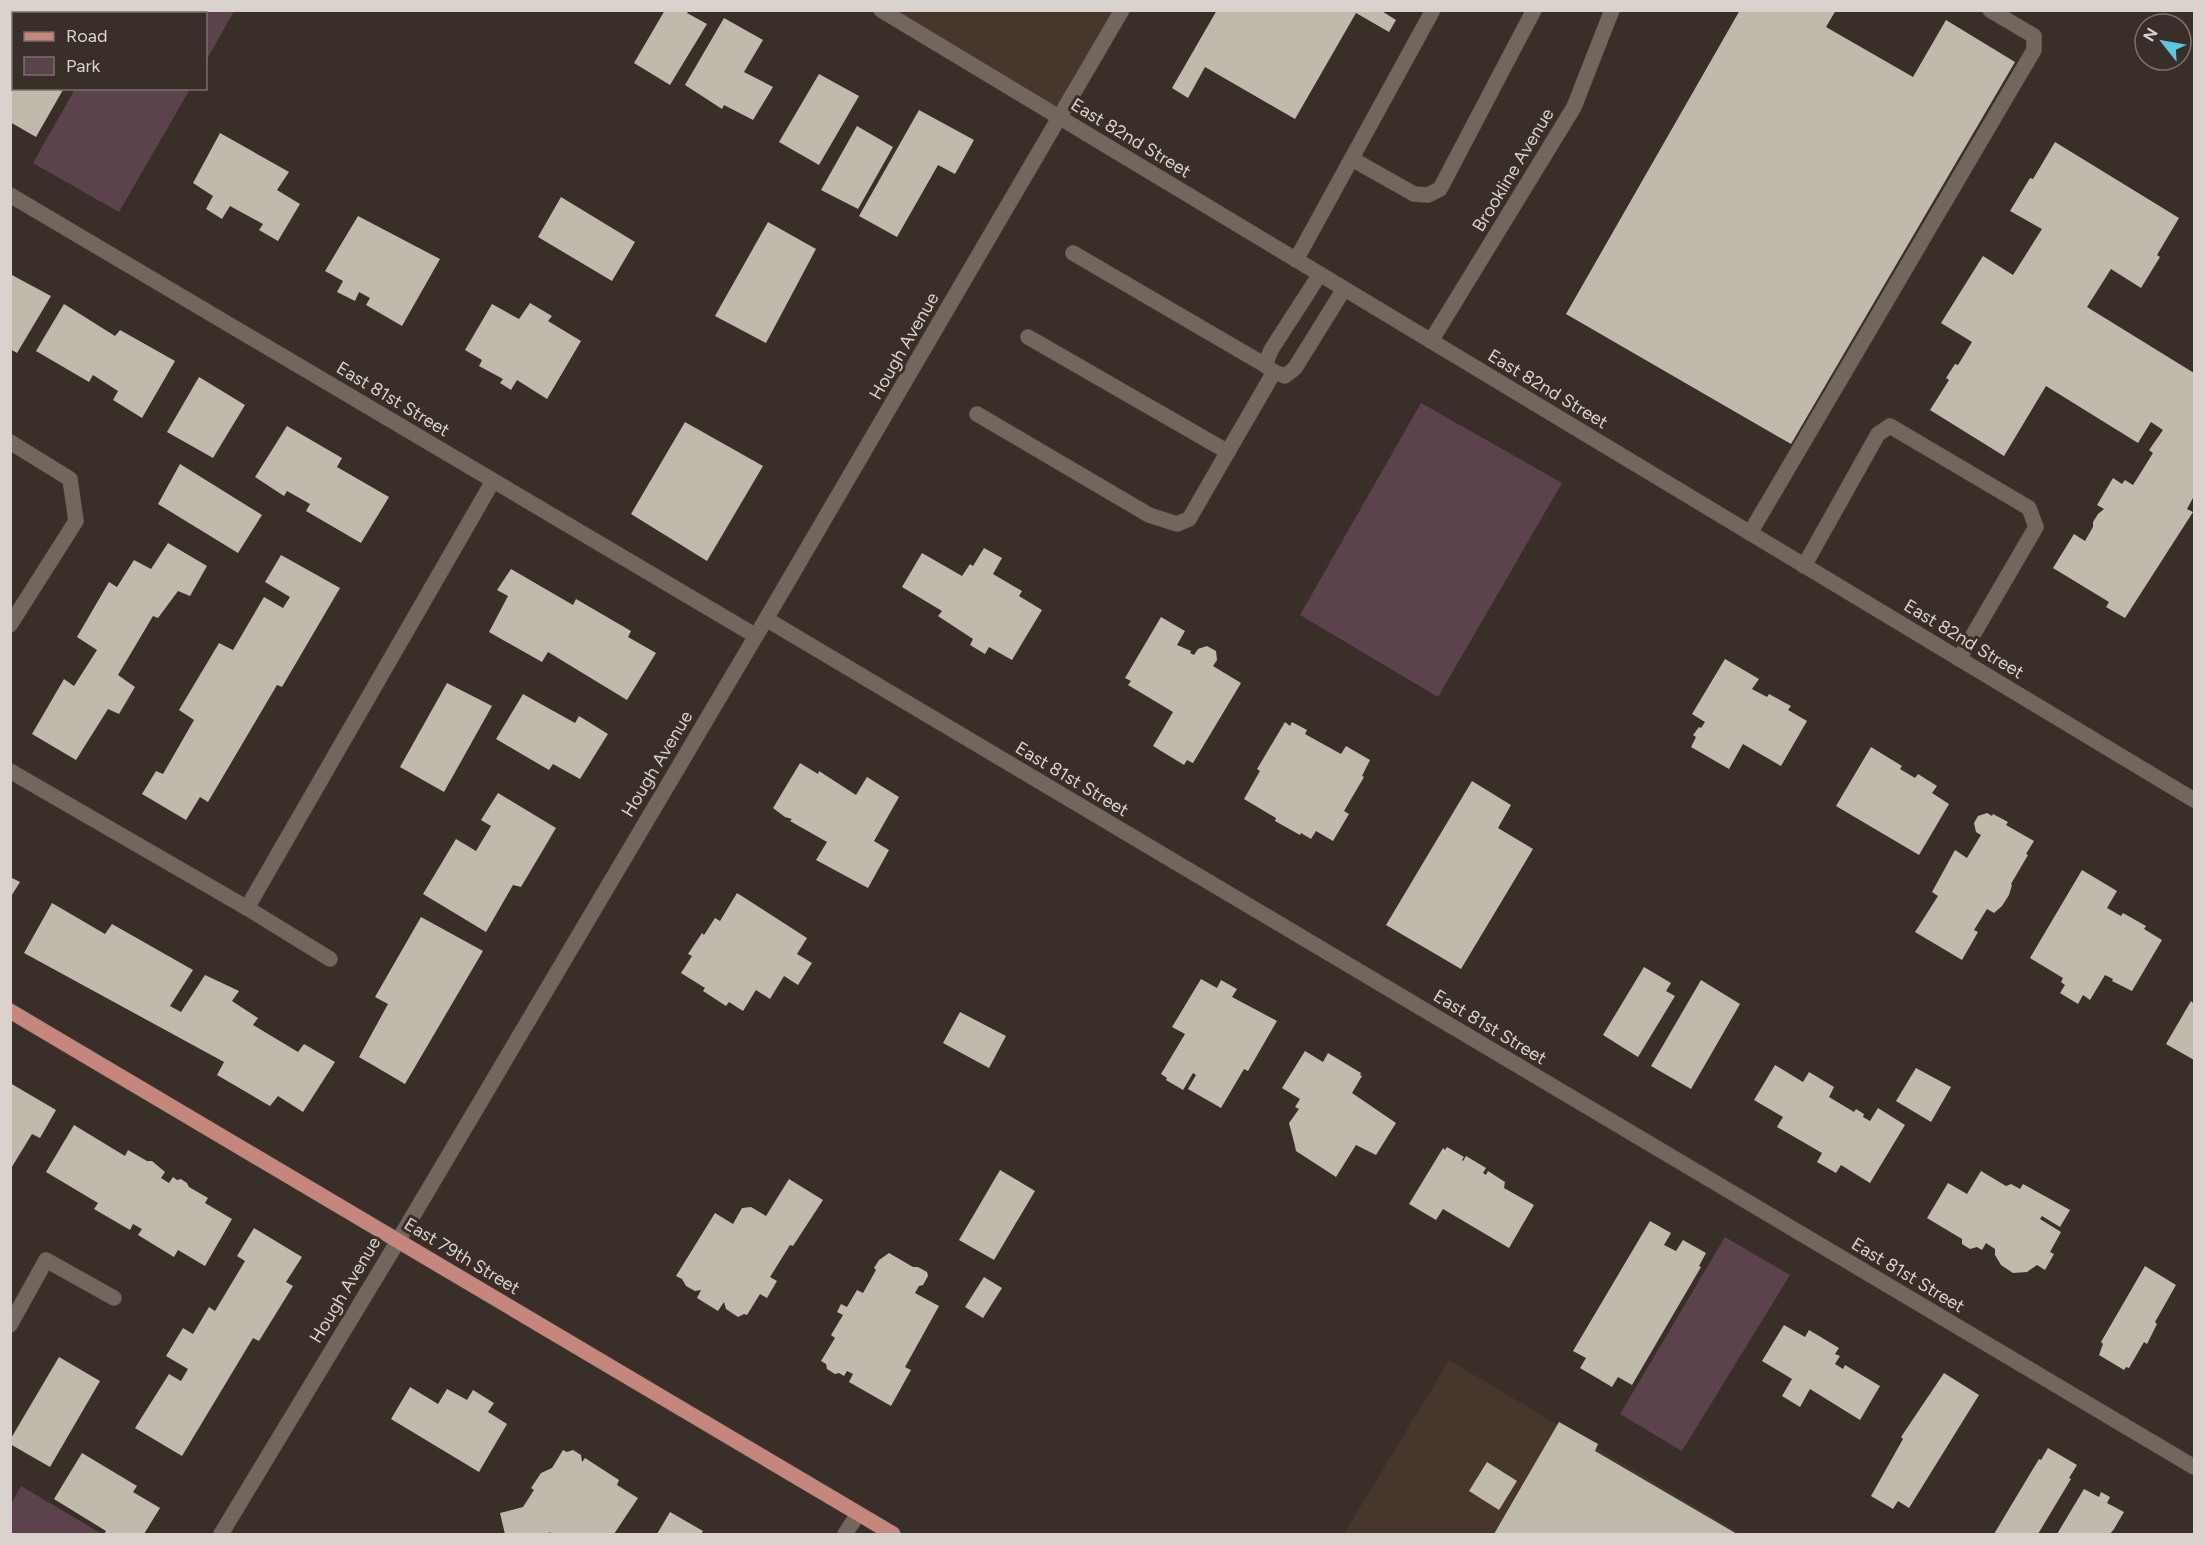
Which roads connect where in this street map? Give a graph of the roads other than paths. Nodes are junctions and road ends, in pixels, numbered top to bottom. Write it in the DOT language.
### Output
graph roads {
  1 [pos="881,10"];
  2 [pos="1122,10"];
  3 [pos="1433,10"];
  4 [pos="1534,10"];
  5 [pos="1612,10"];
  6 [pos="1990,10"];
  7 [pos="1060,118"];
  8 [pos="1352,159"];
  9 [pos="10,195"];
  10 [pos="1073,253"];
  11 [pos="1296,260"];
  12 [pos="1320,274"];
  13 [pos="1344,289"];
  14 [pos="1028,337"];
  15 [pos="1431,341"];
  16 [pos="1270,368"];
  17 [pos="977,414"];
  18 [pos="10,442"];
  19 [pos="1228,452"];
  20 [pos="493,481"];
  21 [pos="1750,533"];
  22 [pos="1804,566"];
  23 [pos="766,619"];
  24 [pos="10,626"];
  25 [pos="756,636"];
  26 [pos="1959,659"];
  27 [pos="10,771"];
  28 [pos="2194,800"];
  29 [pos="247,908"];
  30 [pos="330,959"];
  31 [pos="10,1011"];
  32 [pos="398,1241"];
  33 [pos="114,1298"];
  34 [pos="12,1318"];
  35 [pos="2194,1467"];
  36 [pos="858,1514"];
  37 [pos="221,1534"];
  38 [pos="845,1534"];
  39 [pos="893,1534"];
  1 -- 7 [label="street, East 82nd Street"];
  2 -- 7 [label="street, Hough Avenue"];
  3 -- 8 [label="street"];
  4 -- 8 [label="street"];
  5 -- 15 [label="street, Brookline Avenue"];
  6 -- 21 [label="street"];
  7 -- 11 [label="street, East 82nd Street"];
  7 -- 23 [label="street, Hough Avenue"];
  8 -- 11 [label="street"];
  9 -- 20 [label="street, East 81st Street"];
  10 -- 16 [label="street"];
  11 -- 12 [label="street, East 82nd Street"];
  12 -- 13 [label="street, East 82nd Street"];
  12 -- 16 [label="street"];
  13 -- 15 [label="street, East 82nd Street"];
  13 -- 16 [label="street"];
  14 -- 19 [label="street"];
  15 -- 21 [label="street, East 82nd Street"];
  16 -- 19 [label="street"];
  17 -- 19 [label="street"];
  18 -- 24 [label="street"];
  20 -- 25 [label="street, East 81st Street"];
  20 -- 29 [label="street"];
  21 -- 22 [label="street, East 82nd Street"];
  22 -- 26 [label="street, East 82nd Street"];
  22 -- 26 [label="street"];
  23 -- 25 [label="street, Hough Avenue"];
  23 -- 35 [label="street, East 81st Street"];
  25 -- 32 [label="street, Hough Avenue"];
  26 -- 28 [label="street, East 82nd Street"];
  27 -- 29 [label="street"];
  29 -- 30 [label="street"];
  31 -- 32 [label="main road, East 79th Street"];
  32 -- 36 [label="main road, East 79th Street"];
  32 -- 37 [label="street, Hough Avenue"];
  33 -- 34 [label="street"];
  36 -- 38 [label="street"];
  36 -- 39 [label="main road, East 79th Street"];
}
